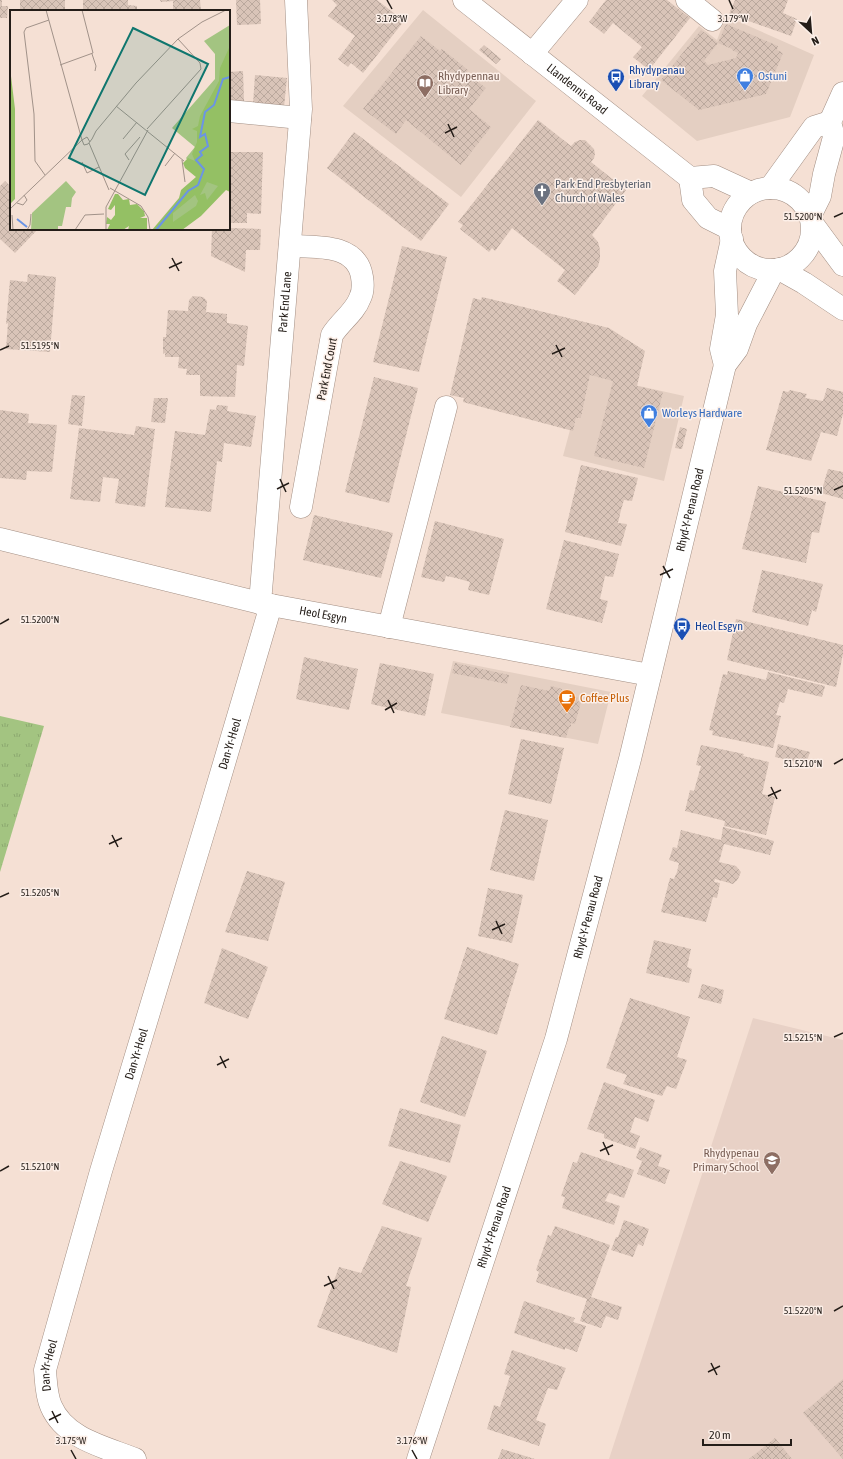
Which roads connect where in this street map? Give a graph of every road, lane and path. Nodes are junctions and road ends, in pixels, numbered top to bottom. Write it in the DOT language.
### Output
graph roads {
  1 [pos="296,0"];
  2 [pos="464,0"];
  3 [pos="577,0"];
  4 [pos="687,0"];
  5 [pos="712,20"];
  6 [pos="532,54"];
  7 [pos="843,93"];
  8 [pos="230,112"];
  9 [pos="300,118"];
  10 [pos="830,122"];
  11 [pos="690,178"];
  12 [pos="760,191"];
  13 [pos="811,220"];
  14 [pos="731,234"];
  15 [pos="290,246"];
  16 [pos="843,265"];
  17 [pos="777,270"];
  18 [pos="843,309"];
  19 [pos="725,365"];
  20 [pos="446,407"];
  21 [pos="301,507"];
  22 [pos="0,539"];
  23 [pos="265,604"];
  24 [pos="390,627"];
  25 [pos="650,675"];
  26 [pos="135,1459"];
  27 [pos="418,1459"];
  1 -- 9 [label="street, Park End Lane"];
  2 -- 6 [label="street, Llandennis Road"];
  3 -- 6 [label="street"];
  4 -- 5 [label="street"];
  6 -- 11 [label="street, Llandennis Road"];
  7 -- 10 [label="street"];
  8 -- 9 [label="street"];
  9 -- 15 [label="street, Park End Lane"];
  10 -- 12 [label="street"];
  10 -- 13 [label="street"];
  11 -- 12 [label="street"];
  11 -- 14 [label="street"];
  12 -- 13 [label="street"];
  12 -- 14 [label="street"];
  13 -- 16 [label="street"];
  13 -- 17 [label="street"];
  14 -- 17 [label="street"];
  14 -- 19 [label="street, Rhyd-Y-Penau Road"];
  15 -- 21 [label="street, Park End Court"];
  15 -- 23 [label="street, Park End Lane"];
  17 -- 18 [label="street"];
  17 -- 19 [label="street, Rhyd-Y-Penau Road"];
  19 -- 25 [label="street, Rhyd-Y-Penau Road"];
  20 -- 24 [label="street"];
  22 -- 23 [label="street, Heol Esgyn"];
  23 -- 24 [label="street, Heol Esgyn"];
  23 -- 26 [label="street, Dan-Yr-Heol"];
  24 -- 25 [label="street, Heol Esgyn"];
  25 -- 27 [label="street, Rhyd-Y-Penau Road"];
}
